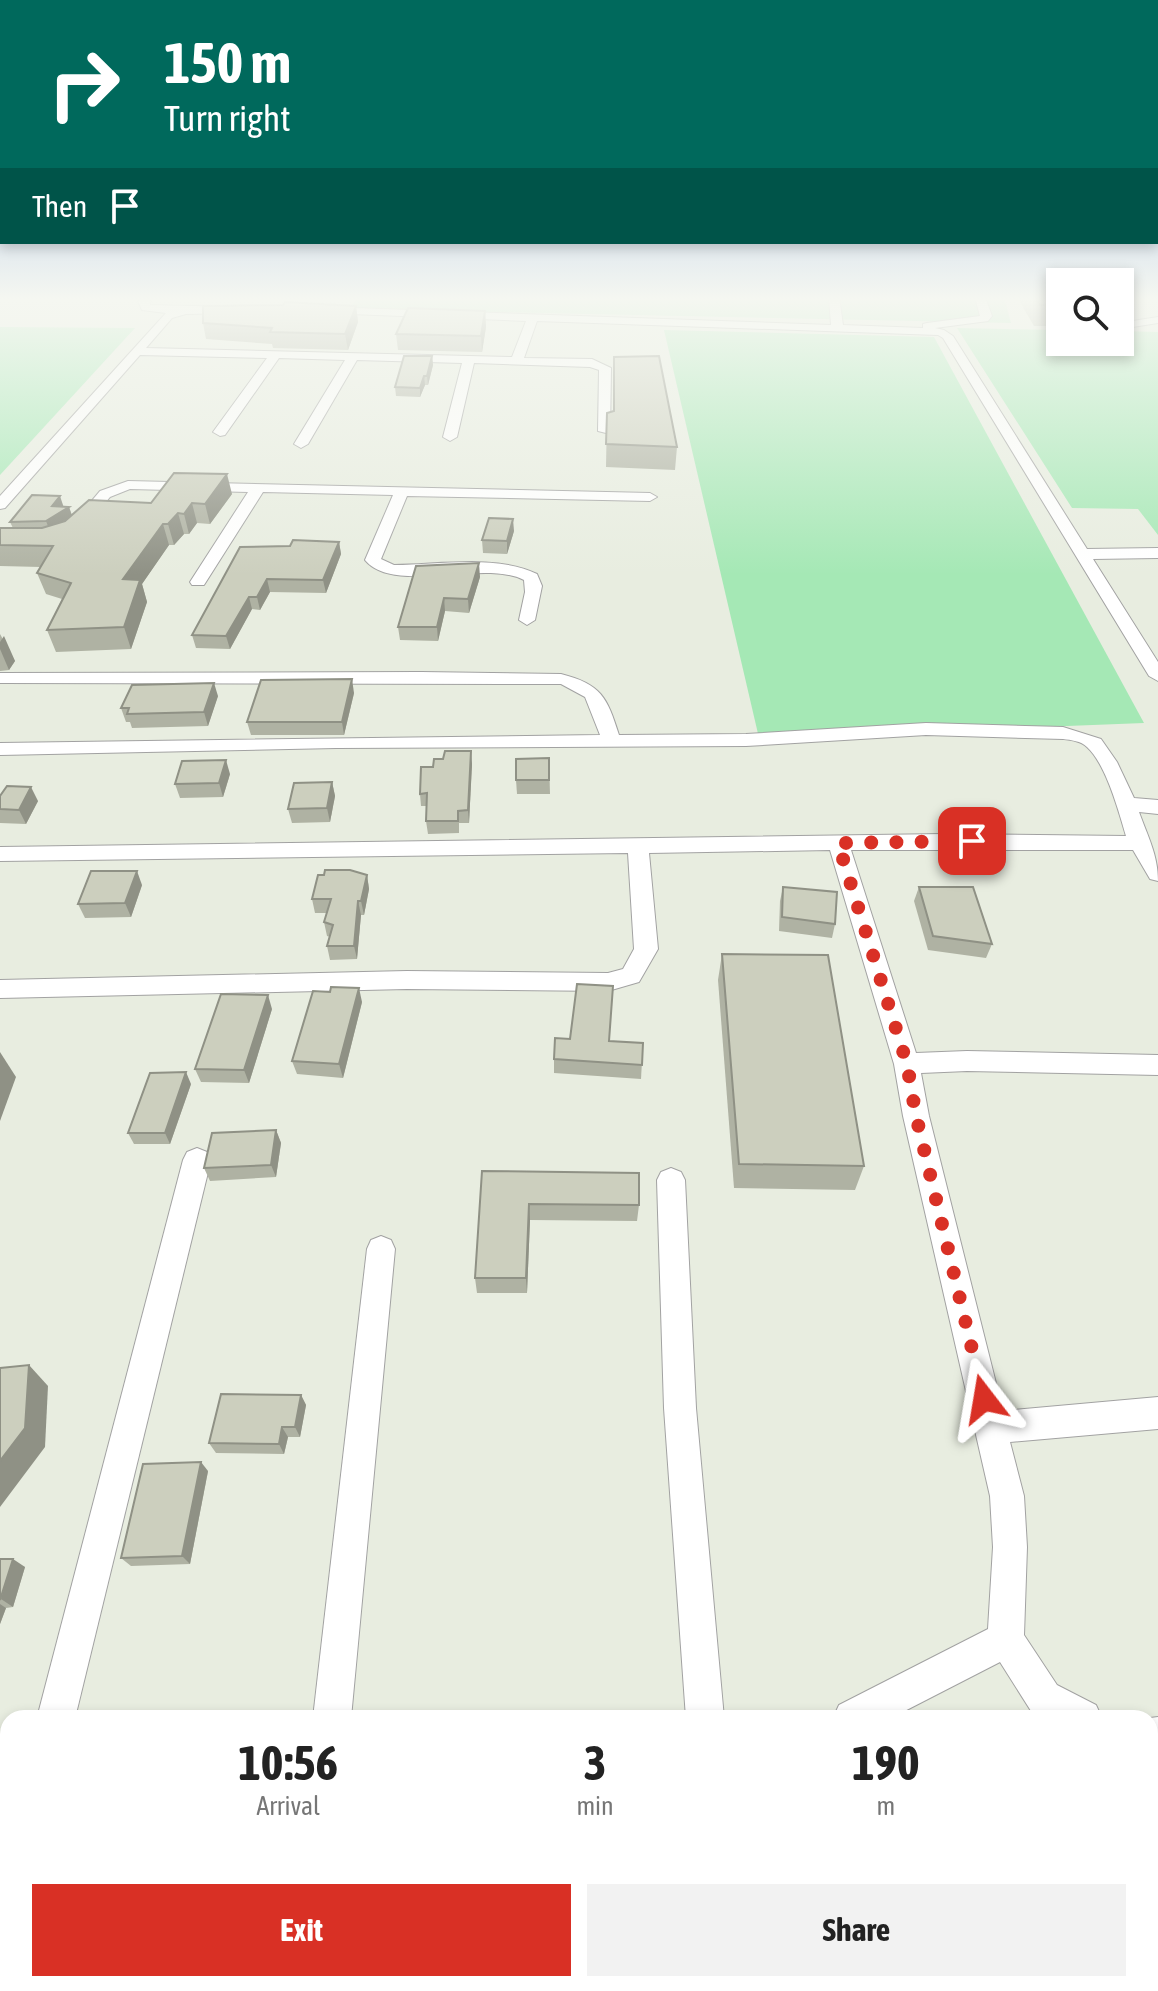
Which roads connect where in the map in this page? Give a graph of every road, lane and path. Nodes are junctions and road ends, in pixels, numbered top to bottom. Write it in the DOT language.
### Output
graph roads {
  1 [pos="103,390"];
  2 [pos="250,390"];
  3 [pos="333,390"];
  4 [pos="462,390"];
  5 [pos="605,390"];
  6 [pos="980,390"];
  7 [pos="605,431"];
  8 [pos="220,432"];
  9 [pos="450,437"];
  10 [pos="301,444"];
  11 [pos="257,490"];
  12 [pos="401,493"];
  13 [pos="650,497"];
  14 [pos="0,505"];
  15 [pos="63,539"];
  16 [pos="1158,553"];
  17 [pos="1081,554"];
  18 [pos="198,582"];
  19 [pos="527,620"];
  20 [pos="1158,676"];
  21 [pos="0,678"];
  22 [pos="611,740"];
  23 [pos="0,749"];
  24 [pos="1125,804"];
  25 [pos="1158,807"];
  26 [pos="838,843"];
  27 [pos="1139,843"];
  28 [pos="638,845"];
  29 [pos="0,854"];
  30 [pos="1158,874"];
  31 [pos="0,989"];
  32 [pos="907,1064"];
  33 [pos="1158,1065"];
  34 [pos="197,1160"];
  35 [pos="671,1180"];
  36 [pos="381,1249"];
  37 [pos="1158,1413"];
  38 [pos="991,1428"];
  39 [pos="1006,1639"];
  40 [pos="58,1710"];
  41 [pos="333,1710"];
  42 [pos="704,1710"];
  43 [pos="868,1710"];
  44 [pos="1067,1710"];
  1 -- 14 [label="street"];
  2 -- 8 [label="street"];
  3 -- 10 [label="street"];
  4 -- 9 [label="street"];
  5 -- 7 [label="street"];
  6 -- 17 [label="street"];
  11 -- 12 [label="street"];
  11 -- 15 [label="street"];
  11 -- 18 [label="street"];
  12 -- 13 [label="street"];
  12 -- 19 [label="street"];
  16 -- 17 [label="street"];
  17 -- 20 [label="street"];
  21 -- 22 [label="street"];
  22 -- 23 [label="street"];
  22 -- 24 [label="street"];
  24 -- 25 [label="street"];
  24 -- 27 [label="street"];
  26 -- 27 [label="street"];
  26 -- 28 [label="street"];
  26 -- 32 [label="street"];
  27 -- 30 [label="street"];
  28 -- 29 [label="street"];
  28 -- 31 [label="street"];
  32 -- 33 [label="street"];
  32 -- 38 [label="street"];
  34 -- 40 [label="street"];
  35 -- 42 [label="street"];
  36 -- 41 [label="street"];
  37 -- 38 [label="street"];
  38 -- 39 [label="street"];
  39 -- 43 [label="street"];
  39 -- 44 [label="street"];
}
